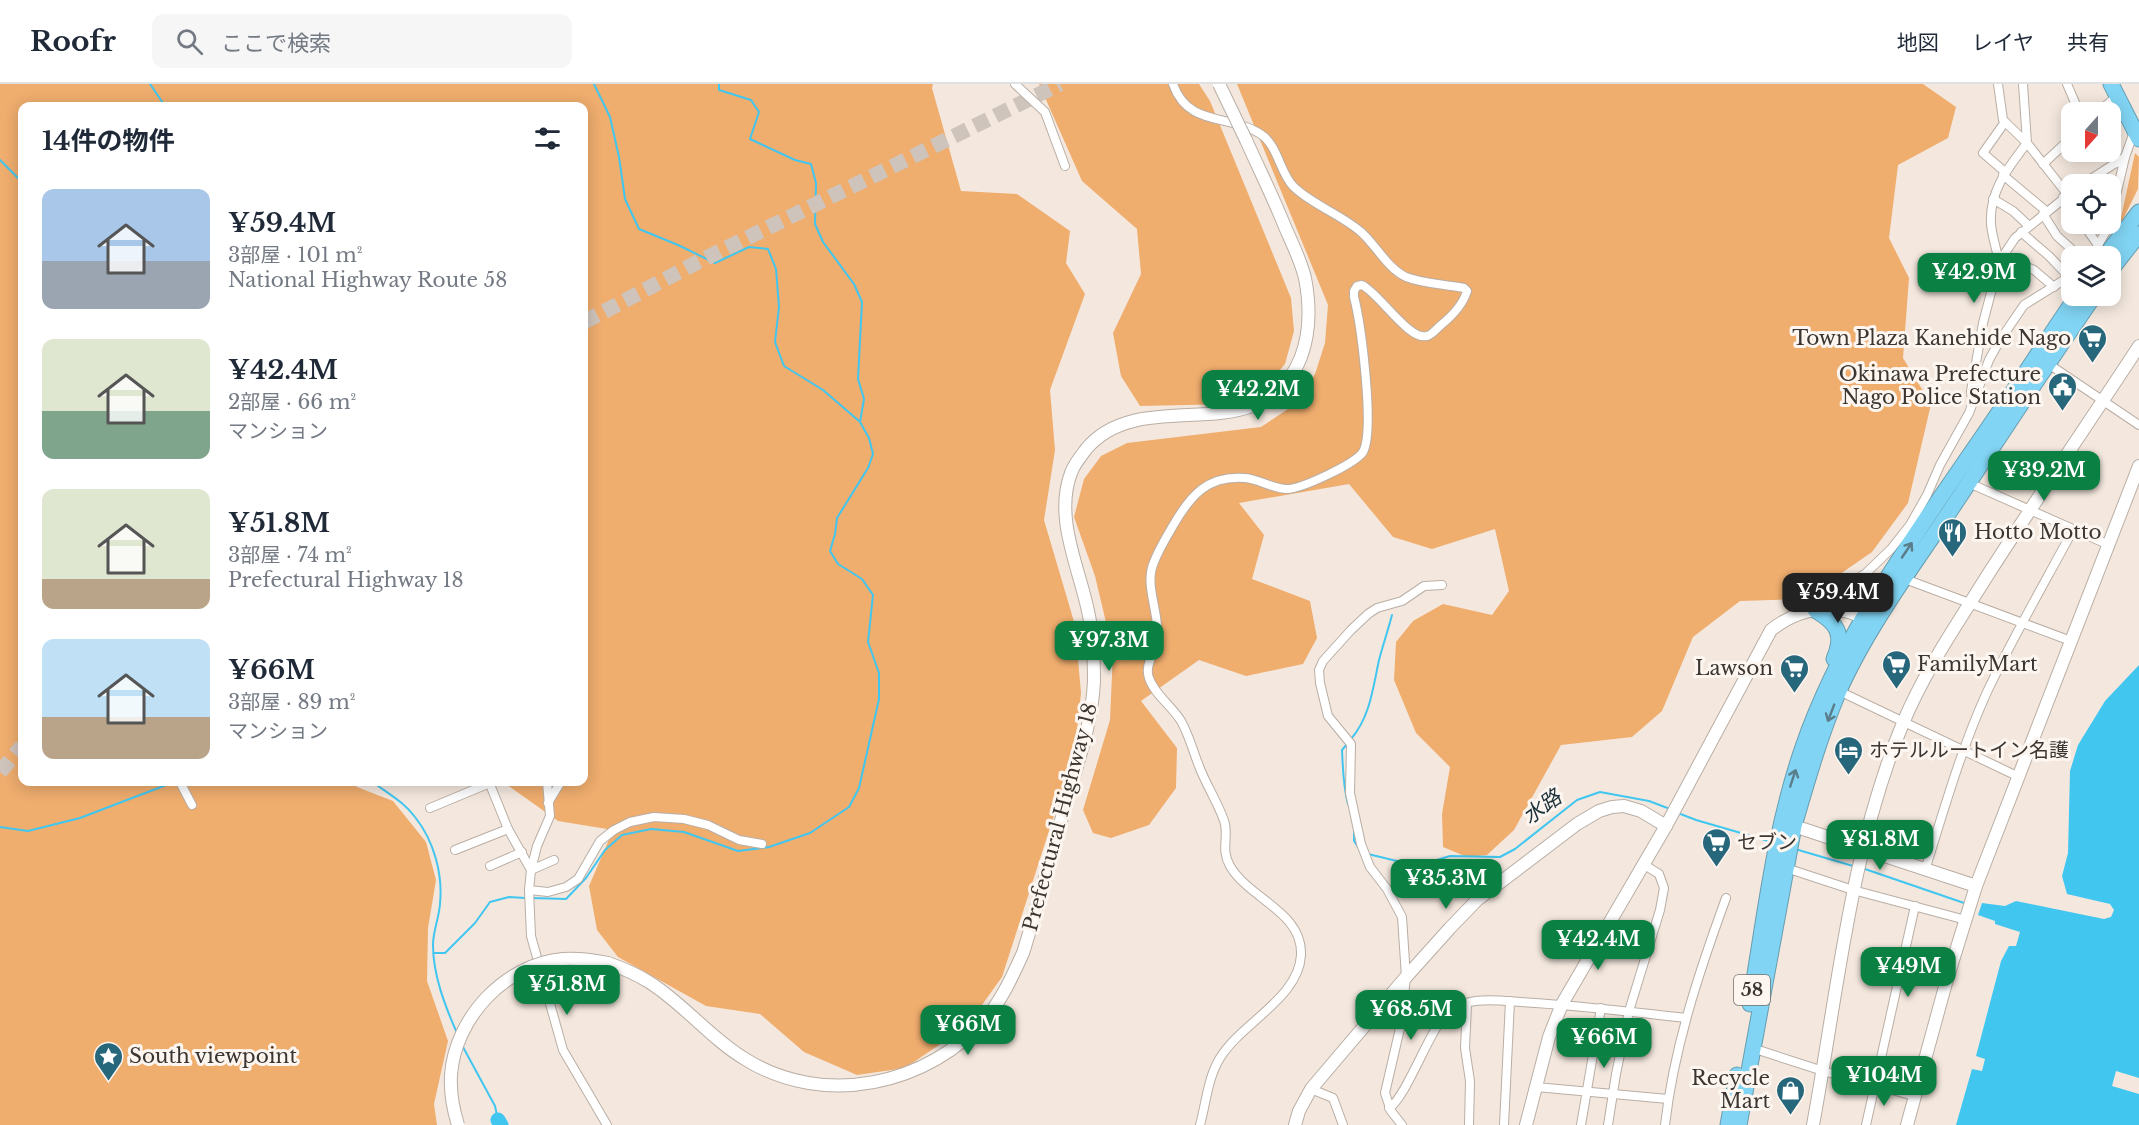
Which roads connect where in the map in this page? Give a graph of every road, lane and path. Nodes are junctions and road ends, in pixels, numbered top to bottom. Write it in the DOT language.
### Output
graph roads {
  1 [pos="1015,84"];
  2 [pos="1173,84"];
  3 [pos="1219,84"];
  4 [pos="1998,84"];
  5 [pos="2023,84"];
  6 [pos="2067,84"];
  7 [pos="2114,90"];
  8 [pos="2075,102"];
  9 [pos="2005,122"];
  10 [pos="2027,130"];
  11 [pos="2015,132"];
  12 [pos="2138,132"];
  13 [pos="2027,143"];
  14 [pos="2061,147"];
  15 [pos="2125,157"];
  16 [pos="2117,163"];
  17 [pos="2043,164"];
  18 [pos="1065,166"];
  19 [pos="2004,174"];
  20 [pos="2099,174"];
  21 [pos="2121,174"];
  22 [pos="2061,186"];
  23 [pos="1993,199"];
  24 [pos="2061,199"];
  25 [pos="2045,212"];
  26 [pos="2139,212"];
  27 [pos="2029,226"];
  28 [pos="2021,232"];
  29 [pos="2139,234"];
  30 [pos="2068,246"];
  31 [pos="2107,246"];
  32 [pos="2121,257"];
  33 [pos="2001,259"];
  34 [pos="2061,267"];
  35 [pos="2061,282"];
  36 [pos="2054,287"];
  37 [pos="2070,306"];
  38 [pos="2087,306"];
  39 [pos="1980,339"];
  40 [pos="1997,345"];
  41 [pos="2139,346"];
  42 [pos="2047,363"];
  43 [pos="2103,401"];
  44 [pos="1973,404"];
  45 [pos="2139,424"];
  46 [pos="2139,466"];
  47 [pos="1969,483"];
  48 [pos="2030,510"];
  49 [pos="2073,530"];
  50 [pos="2109,545"];
  51 [pos="1905,579"];
  52 [pos="1442,585"];
  53 [pos="1970,603"];
  54 [pos="1808,611"];
  55 [pos="1870,621"];
  56 [pos="2023,622"];
  57 [pos="2071,641"];
  58 [pos="1833,690"];
  59 [pos="1904,722"];
  60 [pos="1964,751"];
  61 [pos="2019,777"];
  62 [pos="182,786"];
  63 [pos="481,786"];
  64 [pos="492,786"];
  65 [pos="547,786"];
  66 [pos="558,786"];
  67 [pos="548,803"];
  68 [pos="192,805"];
  69 [pos="430,808"];
  70 [pos="1668,822"];
  71 [pos="508,830"];
  72 [pos="1788,833"];
  73 [pos="762,844"];
  74 [pos="455,850"];
  75 [pos="522,852"];
  76 [pos="1861,854"];
  77 [pos="554,860"];
  78 [pos="1783,860"];
  79 [pos="1643,864"];
  80 [pos="490,866"];
  81 [pos="531,870"];
  82 [pos="1926,870"];
  83 [pos="1853,890"];
  84 [pos="529,891"];
  85 [pos="1726,898"];
  86 [pos="1971,904"];
  87 [pos="1915,906"];
  88 [pos="1406,977"];
  89 [pos="1510,1001"];
  90 [pos="1467,1004"];
  91 [pos="1562,1004"];
  92 [pos="1601,1008"];
  93 [pos="1629,1011"];
  94 [pos="1686,1018"];
  95 [pos="1752,1048"];
  96 [pos="1824,1071"];
  97 [pos="1876,1084"];
  98 [pos="1536,1087"];
  99 [pos="1311,1089"];
  100 [pos="1587,1091"];
  101 [pos="1613,1094"];
  102 [pos="1914,1096"];
  103 [pos="1668,1099"];
  104 [pos="1389,1108"];
  105 [pos="458,1125"];
  106 [pos="607,1125"];
  107 [pos="1200,1125"];
  108 [pos="1295,1125"];
  109 [pos="1343,1125"];
  110 [pos="1402,1125"];
  111 [pos="1469,1125"];
  112 [pos="1504,1125"];
  113 [pos="1526,1125"];
  114 [pos="1581,1125"];
  115 [pos="1608,1125"];
  116 [pos="1665,1125"];
  117 [pos="1728,1125"];
  118 [pos="1739,1125"];
  119 [pos="1814,1125"];
  120 [pos="1866,1125"];
  121 [pos="1907,1125"];
  1 -- 18 [label="street"];
  2 -- 107 [label="street"];
  3 -- 105 [label="street, Prefectural Highway 18, bridge"];
  4 -- 9 [label="street"];
  5 -- 10 [label="street"];
  6 -- 8 [label="street"];
  7 -- 12 [label="highway"];
  9 -- 11 [label="street"];
  9 -- 19 [label="street"];
  10 -- 11 [label="street"];
  10 -- 13 [label="street"];
  11 -- 13 [label="street"];
  12 -- 15 [label="street"];
  13 -- 17 [label="street"];
  13 -- 19 [label="street"];
  14 -- 17 [label="street"];
  15 -- 16 [label="street"];
  15 -- 21 [label="street"];
  16 -- 20 [label="street"];
  17 -- 22 [label="street"];
  19 -- 23 [label="street"];
  19 -- 25 [label="street"];
  23 -- 27 [label="street"];
  23 -- 33 [label="street"];
  24 -- 25 [label="street"];
  25 -- 27 [label="street"];
  25 -- 30 [label="street"];
  26 -- 31 [label="highway"];
  27 -- 28 [label="street"];
  28 -- 33 [label="street"];
  28 -- 34 [label="street"];
  29 -- 32 [label="highway"];
  33 -- 36 [label="street"];
  33 -- 39 [label="street"];
  35 -- 36 [label="street"];
  36 -- 40 [label="street"];
  55 -- 37 [label="highway, 58, one-way"];
  38 -- 42 [label="highway, 58"];
  39 -- 40 [label="street"];
  39 -- 44 [label="street"];
  40 -- 44 [label="street"];
  41 -- 43 [label="street"];
  42 -- 43 [label="street"];
  42 -- 47 [label="highway, 58"];
  43 -- 45 [label="street"];
  43 -- 48 [label="street"];
  44 -- 54 [label="street"];
  46 -- 50 [label="street"];
  47 -- 48 [label="street"];
  47 -- 51 [label="highway, 58"];
  48 -- 49 [label="street"];
  48 -- 53 [label="street"];
  49 -- 50 [label="street"];
  49 -- 56 [label="street"];
  50 -- 57 [label="street"];
  51 -- 53 [label="street"];
  51 -- 55 [label="highway, 58"];
  52 -- 88 [label="street"];
  53 -- 56 [label="street"];
  53 -- 59 [label="street"];
  54 -- 55 [label="street"];
  54 -- 58 [label="highway"];
  54 -- 70 [label="street"];
  55 -- 58 [label="highway, 58"];
  56 -- 57 [label="street"];
  56 -- 60 [label="street"];
  57 -- 61 [label="street"];
  58 -- 59 [label="street"];
  58 -- 72 [label="highway, 58"];
  59 -- 60 [label="street"];
  59 -- 76 [label="street"];
  60 -- 61 [label="street"];
  60 -- 82 [label="street"];
  61 -- 86 [label="street"];
  62 -- 68 [label="street"];
  63 -- 69 [label="street"];
  64 -- 71 [label="street"];
  65 -- 67 [label="street"];
  66 -- 67 [label="street"];
  67 -- 81 [label="street"];
  70 -- 79 [label="street"];
  70 -- 88 [label="street"];
  71 -- 74 [label="street"];
  71 -- 75 [label="street"];
  72 -- 76 [label="street"];
  72 -- 78 [label="highway, 58"];
  73 -- 84 [label="street"];
  75 -- 80 [label="street"];
  75 -- 81 [label="street"];
  76 -- 82 [label="street"];
  76 -- 83 [label="street"];
  77 -- 81 [label="street"];
  78 -- 83 [label="street"];
  78 -- 95 [label="highway, 58"];
  78 -- 117 [label="highway, 58"];
  79 -- 91 [label="street"];
  79 -- 93 [label="street"];
  81 -- 84 [label="street"];
  82 -- 86 [label="street"];
  83 -- 87 [label="street"];
  83 -- 96 [label="street"];
  84 -- 106 [label="street"];
  85 -- 94 [label="street"];
  86 -- 87 [label="street"];
  86 -- 102 [label="street"];
  87 -- 97 [label="street"];
  88 -- 99 [label="street"];
  88 -- 104 [label="street"];
  89 -- 90 [label="street"];
  89 -- 91 [label="street"];
  89 -- 112 [label="street"];
  90 -- 104 [label="street"];
  90 -- 111 [label="street"];
  91 -- 92 [label="street"];
  91 -- 98 [label="street"];
  92 -- 93 [label="street"];
  92 -- 100 [label="street"];
  93 -- 94 [label="street"];
  93 -- 101 [label="street"];
  94 -- 103 [label="street"];
  95 -- 96 [label="street"];
  95 -- 118 [label="highway, 58"];
  96 -- 97 [label="street"];
  96 -- 119 [label="street"];
  97 -- 102 [label="street"];
  97 -- 120 [label="street"];
  98 -- 100 [label="street"];
  98 -- 113 [label="street"];
  99 -- 108 [label="street"];
  99 -- 109 [label="street"];
  100 -- 101 [label="street"];
  100 -- 114 [label="street"];
  101 -- 103 [label="street"];
  101 -- 115 [label="street"];
  102 -- 121 [label="street"];
  103 -- 116 [label="street"];
  104 -- 110 [label="street"];
}
